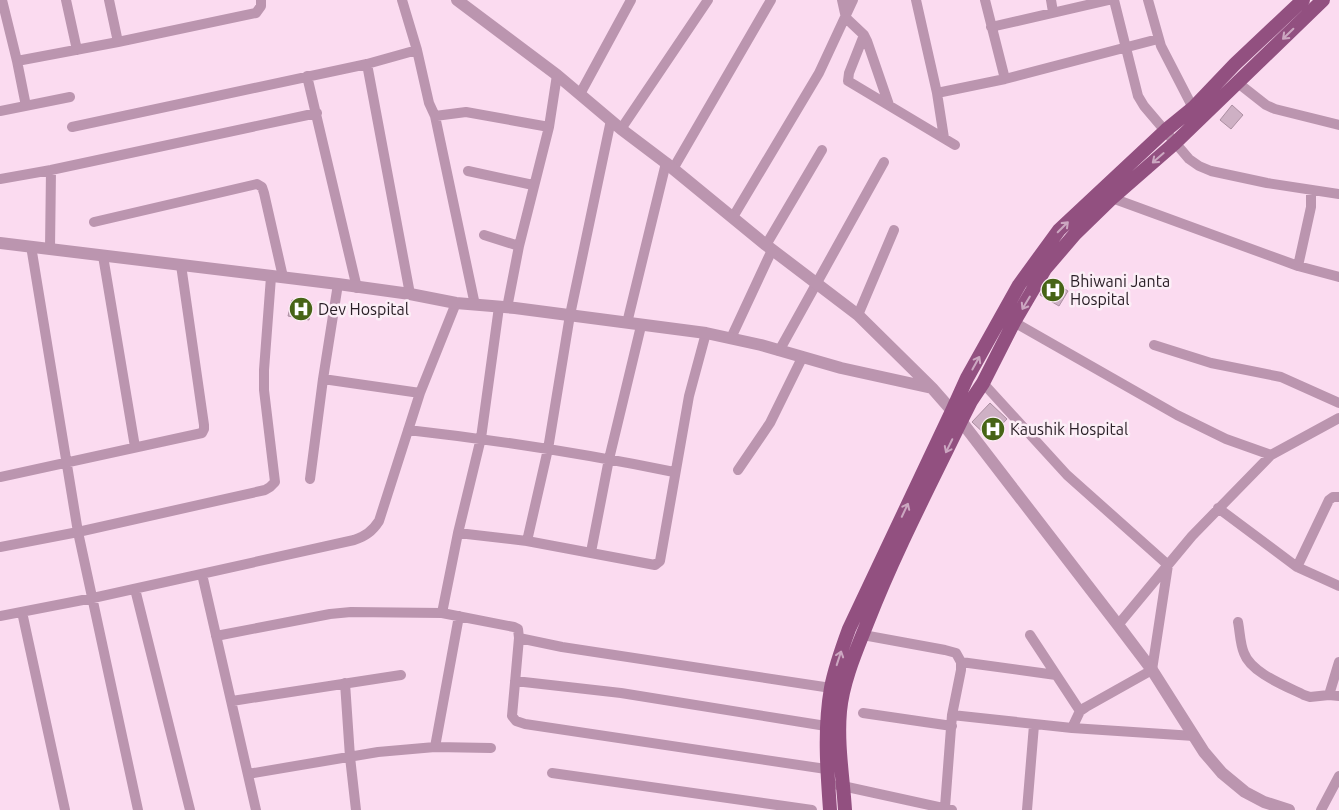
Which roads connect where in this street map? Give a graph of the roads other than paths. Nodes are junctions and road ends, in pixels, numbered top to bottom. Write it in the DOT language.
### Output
graph roads {
  1 [pos="2,0"];
  2 [pos="66,0"];
  3 [pos="109,0"];
  4 [pos="261,0"];
  5 [pos="402,0"];
  6 [pos="457,0"];
  7 [pos="631,0"];
  8 [pos="708,0"];
  9 [pos="771,0"];
  10 [pos="842,0"];
  11 [pos="853,0"];
  12 [pos="916,0"];
  13 [pos="984,0"];
  14 [pos="1051,0"];
  15 [pos="1109,0"];
  16 [pos="1114,0"];
  17 [pos="1148,0"];
  18 [pos="1303,0"];
  19 [pos="1323,0"];
  20 [pos="1053,12"];
  21 [pos="846,18"];
  22 [pos="991,27"];
  23 [pos="864,35"];
  24 [pos="1158,38"];
  25 [pos="118,42"];
  26 [pos="1126,47"];
  27 [pos="77,50"];
  28 [pos="417,50"];
  29 [pos="17,61"];
  30 [pos="367,64"];
  31 [pos="557,75"];
  32 [pos="308,76"];
  33 [pos="1005,79"];
  34 [pos="1238,83"];
  35 [pos="937,93"];
  36 [pos="580,94"];
  37 [pos="70,97"];
  38 [pos="889,105"];
  39 [pos="26,106"];
  40 [pos="1193,108"];
  41 [pos="0,111"];
  42 [pos="317,113"];
  43 [pos="435,116"];
  44 [pos="611,120"];
  45 [pos="1339,125"];
  46 [pos="72,127"];
  47 [pos="549,127"];
  48 [pos="621,129"];
  49 [pos="1166,130"];
  50 [pos="944,138"];
  51 [pos="1175,143"];
  52 [pos="955,145"];
  53 [pos="822,150"];
  54 [pos="884,162"];
  55 [pos="670,166"];
  56 [pos="51,170"];
  57 [pos="468,170"];
  58 [pos="0,179"];
  59 [pos="533,185"];
  60 [pos="1311,190"];
  61 [pos="1339,194"];
  62 [pos="1112,198"];
  63 [pos="733,217"];
  64 [pos="94,222"];
  65 [pos="894,230"];
  66 [pos="484,235"];
  67 [pos="0,243"];
  68 [pos="32,246"];
  69 [pos="519,246"];
  70 [pos="769,247"];
  71 [pos="50,248"];
  72 [pos="103,256"];
  73 [pos="181,265"];
  74 [pos="1298,266"];
  75 [pos="277,277"];
  76 [pos="1339,277"];
  77 [pos="338,284"];
  78 [pos="818,284"];
  79 [pos="357,288"];
  80 [pos="410,294"];
  81 [pos="456,303"];
  82 [pos="475,305"];
  83 [pos="503,307"];
  84 [pos="570,315"];
  85 [pos="858,315"];
  86 [pos="1014,322"];
  87 [pos="627,323"];
  88 [pos="641,326"];
  89 [pos="706,333"];
  90 [pos="731,338"];
  91 [pos="1154,345"];
  92 [pos="779,351"];
  93 [pos="802,358"];
  94 [pos="322,379"];
  95 [pos="983,382"];
  96 [pos="932,388"];
  97 [pos="420,393"];
  98 [pos="1339,403"];
  99 [pos="956,416"];
  100 [pos="1339,418"];
  101 [pos="408,430"];
  102 [pos="481,438"];
  103 [pos="136,447"];
  104 [pos="548,449"];
  105 [pos="1270,455"];
  106 [pos="609,459"];
  107 [pos="67,462"];
  108 [pos="738,470"];
  109 [pos="674,472"];
  110 [pos="0,477"];
  111 [pos="310,479"];
  112 [pos="1339,497"];
  113 [pos="1218,508"];
  114 [pos="78,532"];
  115 [pos="458,532"];
  116 [pos="527,541"];
  117 [pos="0,547"];
  118 [pos="590,552"];
  119 [pos="1168,565"];
  120 [pos="1297,567"];
  121 [pos="202,574"];
  122 [pos="1339,586"];
  123 [pos="135,589"];
  124 [pos="93,598"];
  125 [pos="22,612"];
  126 [pos="442,613"];
  127 [pos="0,616"];
  128 [pos="459,616"];
  129 [pos="1238,622"];
  130 [pos="1118,625"];
  131 [pos="863,634"];
  132 [pos="1030,635"];
  133 [pos="216,636"];
  134 [pos="519,638"];
  135 [pos="961,662"];
  136 [pos="1339,662"];
  137 [pos="1152,670"];
  138 [pos="400,675"];
  139 [pos="1056,675"];
  140 [pos="515,681"];
  141 [pos="345,683"];
  142 [pos="831,688"];
  143 [pos="1334,696"];
  144 [pos="232,701"];
  145 [pos="1080,711"];
  146 [pos="863,713"];
  147 [pos="952,721"];
  148 [pos="1034,724"];
  149 [pos="826,726"];
  150 [pos="1072,728"];
  151 [pos="1194,736"];
  152 [pos="435,748"];
  153 [pos="491,748"];
  154 [pos="350,756"];
  155 [pos="826,769"];
  156 [pos="552,773"];
  157 [pos="248,774"];
  158 [pos="1339,776"];
  159 [pos="828,783"];
  160 [pos="844,786"];
  161 [pos="915,806"];
  162 [pos="948,809"];
  163 [pos="65,810"];
  164 [pos="138,810"];
  165 [pos="190,810"];
  166 [pos="256,810"];
  167 [pos="356,810"];
  168 [pos="812,810"];
  169 [pos="830,810"];
  170 [pos="846,810"];
  171 [pos="1026,810"];
  172 [pos="1289,810"];
  173 [pos="1321,810"];
  1 -- 29 [label="street"];
  2 -- 27 [label="street"];
  3 -- 25 [label="street"];
  4 -- 25 [label="street"];
  5 -- 28 [label="street"];
  6 -- 31 [label="street"];
  7 -- 36 [label="street"];
  8 -- 48 [label="street"];
  9 -- 55 [label="street"];
  10 -- 21 [label="street"];
  11 -- 21 [label="street"];
  12 -- 35 [label="street"];
  13 -- 22 [label="street"];
  14 -- 20 [label="street"];
  15 -- 20 [label="street"];
  16 -- 26 [label="street"];
  17 -- 24 [label="street"];
  18 -- 40 [label="main road"];
  19 -- 34 [label="main road, one-way"];
  20 -- 22 [label="street"];
  21 -- 23 [label="street"];
  21 -- 63 [label="street"];
  22 -- 33 [label="street"];
  23 -- 38 [label="street"];
  23 -- 38 [label="street"];
  24 -- 26 [label="street"];
  24 -- 40 [label="street"];
  25 -- 27 [label="street"];
  26 -- 33 [label="street"];
  26 -- 49 [label="street"];
  27 -- 29 [label="street"];
  28 -- 30 [label="street"];
  28 -- 43 [label="street"];
  29 -- 39 [label="street"];
  30 -- 32 [label="street"];
  30 -- 80 [label="street"];
  31 -- 36 [label="street"];
  31 -- 47 [label="street"];
  32 -- 42 [label="street"];
  32 -- 46 [label="street"];
  33 -- 35 [label="street"];
  34 -- 45 [label="street"];
  34 -- 51 [label="main road"];
  35 -- 50 [label="street"];
  36 -- 44 [label="street"];
  37 -- 39 [label="street"];
  38 -- 50 [label="street"];
  39 -- 41 [label="street"];
  40 -- 49 [label="main road"];
  42 -- 56 [label="street"];
  42 -- 79 [label="street"];
  43 -- 47 [label="street"];
  43 -- 82 [label="street"];
  44 -- 48 [label="street"];
  44 -- 84 [label="street"];
  47 -- 59 [label="street"];
  48 -- 55 [label="street"];
  49 -- 51 [label="street"];
  99 -- 49 [label="main road, one-way"];
  50 -- 52 [label="street"];
  51 -- 60 [label="street"];
  51 -- 62 [label="main road, one-way"];
  53 -- 70 [label="street"];
  54 -- 78 [label="street"];
  55 -- 63 [label="street"];
  55 -- 87 [label="street"];
  56 -- 58 [label="street"];
  56 -- 71 [label="street"];
  57 -- 59 [label="street"];
  59 -- 69 [label="street"];
  60 -- 61 [label="street"];
  60 -- 74 [label="street"];
  62 -- 74 [label="street"];
  62 -- 86 [label="main road, one-way"];
  63 -- 70 [label="street"];
  64 -- 75 [label="street"];
  65 -- 85 [label="street"];
  66 -- 69 [label="street"];
  67 -- 68 [label="street"];
  68 -- 71 [label="street"];
  68 -- 107 [label="street"];
  69 -- 83 [label="street"];
  70 -- 78 [label="street"];
  70 -- 90 [label="street"];
  71 -- 72 [label="street"];
  72 -- 73 [label="street"];
  72 -- 103 [label="street"];
  73 -- 75 [label="street"];
  73 -- 103 [label="street"];
  74 -- 76 [label="street"];
  75 -- 77 [label="street"];
  75 -- 114 [label="street"];
  77 -- 79 [label="street"];
  77 -- 94 [label="street"];
  78 -- 85 [label="street"];
  78 -- 92 [label="street"];
  79 -- 80 [label="street"];
  80 -- 81 [label="street"];
  81 -- 82 [label="street"];
  81 -- 97 [label="street"];
  82 -- 83 [label="street"];
  83 -- 84 [label="street"];
  83 -- 102 [label="street"];
  84 -- 87 [label="street"];
  84 -- 104 [label="street"];
  85 -- 96 [label="street"];
  86 -- 95 [label="main road"];
  86 -- 105 [label="street"];
  87 -- 88 [label="street"];
  88 -- 89 [label="street"];
  88 -- 106 [label="street"];
  89 -- 90 [label="street"];
  89 -- 109 [label="street"];
  90 -- 92 [label="street"];
  91 -- 98 [label="street"];
  92 -- 93 [label="street"];
  93 -- 96 [label="street"];
  93 -- 108 [label="street"];
  94 -- 97 [label="street"];
  94 -- 111 [label="street"];
  95 -- 99 [label="main road"];
  95 -- 119 [label="street"];
  96 -- 99 [label="street"];
  97 -- 101 [label="street"];
  99 -- 130 [label="street"];
  99 -- 131 [label="main road, one-way"];
  142 -- 99 [label="main road, one-way"];
  100 -- 105 [label="street"];
  101 -- 102 [label="street"];
  101 -- 121 [label="street"];
  102 -- 104 [label="street"];
  102 -- 115 [label="street"];
  103 -- 107 [label="street"];
  104 -- 106 [label="street"];
  104 -- 116 [label="street"];
  105 -- 113 [label="street"];
  106 -- 109 [label="street"];
  106 -- 118 [label="street"];
  107 -- 110 [label="street"];
  107 -- 114 [label="street"];
  109 -- 118 [label="street"];
  112 -- 120 [label="street"];
  113 -- 119 [label="street"];
  113 -- 120 [label="street"];
  114 -- 117 [label="street"];
  114 -- 124 [label="street"];
  115 -- 116 [label="street"];
  115 -- 126 [label="street"];
  116 -- 118 [label="street"];
  119 -- 130 [label="street"];
  119 -- 137 [label="street"];
  120 -- 122 [label="street"];
  121 -- 123 [label="street"];
  121 -- 133 [label="street"];
  123 -- 124 [label="street"];
  123 -- 165 [label="street"];
  124 -- 125 [label="street"];
  124 -- 164 [label="street"];
  125 -- 127 [label="street"];
  125 -- 163 [label="street"];
  126 -- 128 [label="street"];
  126 -- 133 [label="street"];
  128 -- 134 [label="street"];
  128 -- 152 [label="street"];
  129 -- 143 [label="street"];
  130 -- 137 [label="street"];
  131 -- 135 [label="street"];
  131 -- 160 [label="main road"];
  132 -- 139 [label="street"];
  133 -- 144 [label="street"];
  134 -- 140 [label="street"];
  134 -- 142 [label="street"];
  135 -- 139 [label="street"];
  135 -- 147 [label="street"];
  136 -- 143 [label="street"];
  137 -- 145 [label="street"];
  137 -- 151 [label="street"];
  138 -- 141 [label="street"];
  139 -- 145 [label="street"];
  140 -- 149 [label="street"];
  140 -- 155 [label="street"];
  141 -- 144 [label="street"];
  141 -- 154 [label="street"];
  142 -- 149 [label="main road"];
  144 -- 157 [label="street"];
  145 -- 150 [label="street"];
  146 -- 147 [label="street"];
  147 -- 148 [label="street"];
  147 -- 162 [label="street"];
  148 -- 150 [label="street"];
  148 -- 171 [label="street"];
  149 -- 155 [label="main road"];
  150 -- 151 [label="street"];
  151 -- 172 [label="street"];
  152 -- 153 [label="street"];
  152 -- 154 [label="street"];
  154 -- 157 [label="street"];
  154 -- 167 [label="street"];
  155 -- 159 [label="main road"];
  156 -- 168 [label="street"];
  157 -- 166 [label="street"];
  158 -- 173 [label="street"];
  159 -- 160 [label="street"];
  159 -- 169 [label="main road"];
  160 -- 161 [label="street"];
  160 -- 170 [label="main road"];
  161 -- 162 [label="street"];
}
